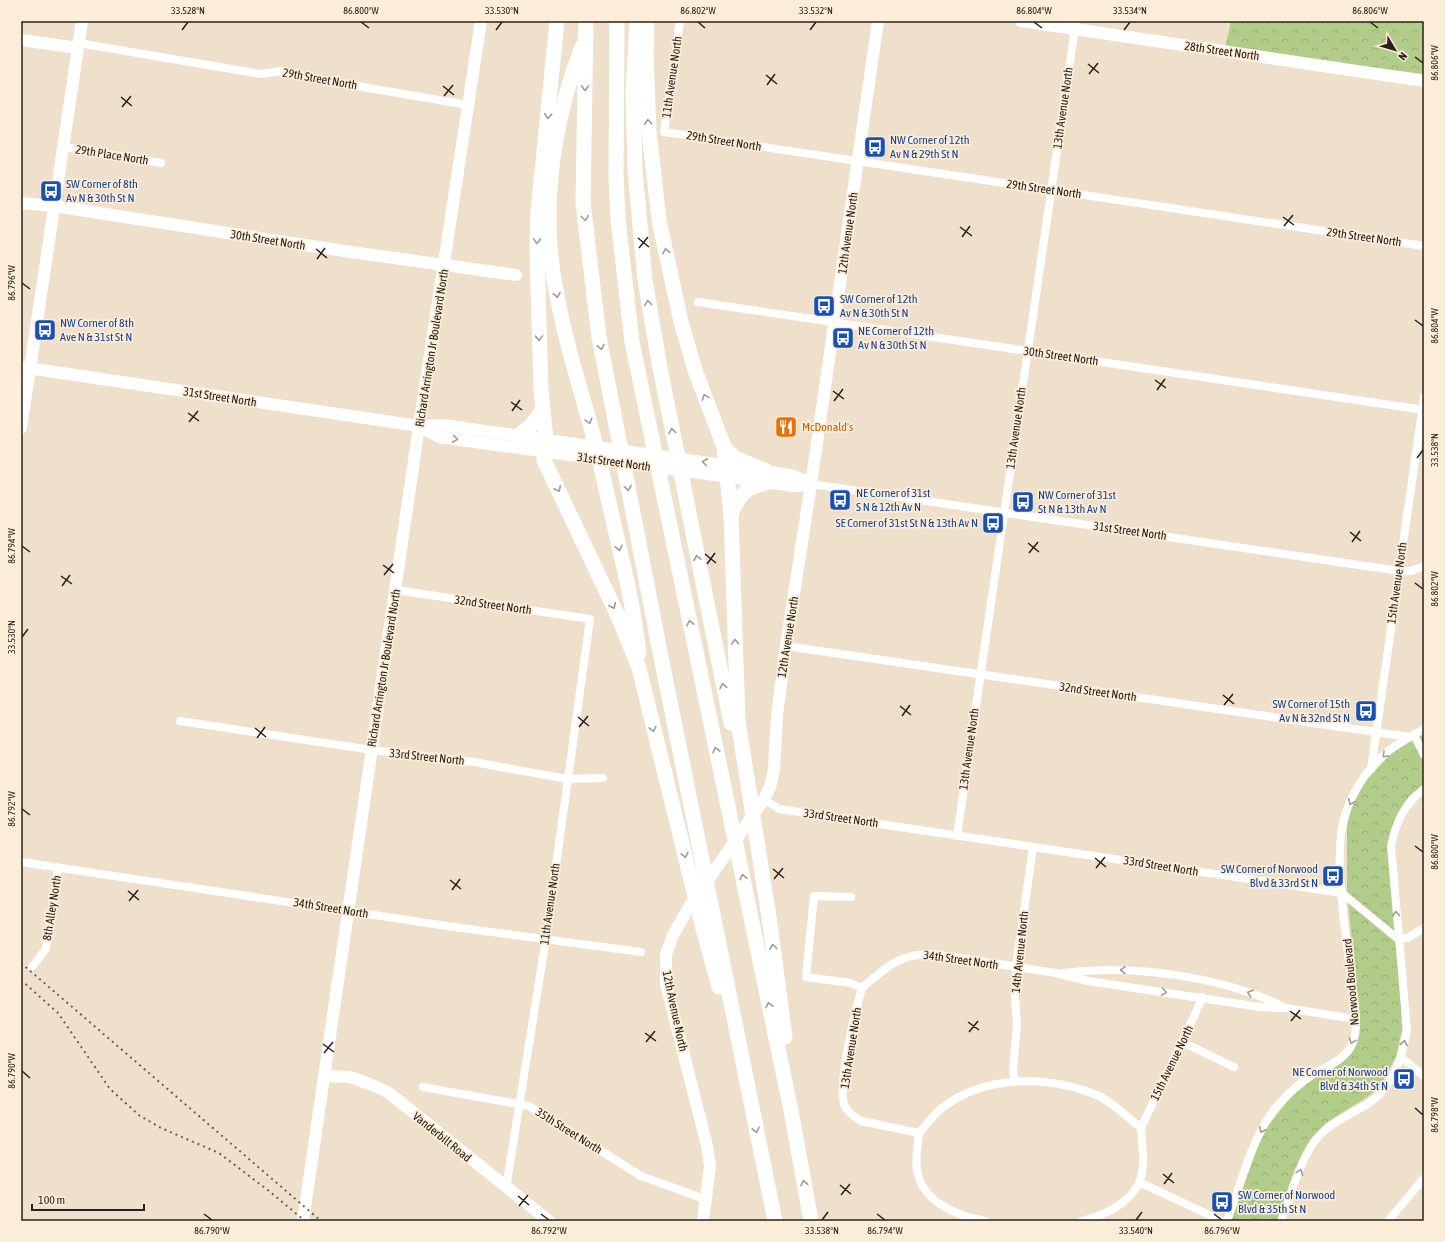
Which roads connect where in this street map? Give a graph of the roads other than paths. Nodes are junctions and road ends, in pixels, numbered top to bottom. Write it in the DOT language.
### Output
graph roads {
  1 [pos="82,21"];
  2 [pos="481,21"];
  3 [pos="557,21"];
  4 [pos="586,21"];
  5 [pos="592,21"];
  6 [pos="617,21"];
  7 [pos="637,21"];
  8 [pos="647,21"];
  9 [pos="680,21"];
  10 [pos="878,21"];
  11 [pos="1021,21"];
  12 [pos="1076,25"];
  13 [pos="21,40"];
  14 [pos="78,46"];
  15 [pos="1424,81"];
  16 [pos="468,105"];
  17 [pos="664,132"];
  18 [pos="63,147"];
  19 [pos="858,162"];
  20 [pos="161,163"];
  21 [pos="1051,190"];
  22 [pos="21,203"];
  23 [pos="54,206"];
  24 [pos="1424,246"];
  25 [pos="445,264"];
  26 [pos="516,275"];
  27 [pos="698,302"];
  28 [pos="835,322"];
  29 [pos="1028,351"];
  30 [pos="25,368"];
  31 [pos="1424,397"];
  32 [pos="1423,410"];
  33 [pos="542,411"];
  34 [pos="419,426"];
  35 [pos="21,428"];
  36 [pos="518,436"];
  37 [pos="545,446"];
  38 [pos="724,447"];
  39 [pos="726,471"];
  40 [pos="766,477"];
  41 [pos="811,484"];
  42 [pos="1004,513"];
  43 [pos="731,515"];
  44 [pos="1424,566"];
  45 [pos="1399,571"];
  46 [pos="396,590"];
  47 [pos="590,619"];
  48 [pos="786,646"];
  49 [pos="980,674"];
  50 [pos="644,690"];
  51 [pos="180,721"];
  52 [pos="1424,729"];
  53 [pos="1376,732"];
  54 [pos="1412,736"];
  55 [pos="372,750"];
  56 [pos="1424,755"];
  57 [pos="1371,769"];
  58 [pos="603,778"];
  59 [pos="568,779"];
  60 [pos="1424,789"];
  61 [pos="762,803"];
  62 [pos="956,836"];
  63 [pos="1033,847"];
  64 [pos="21,862"];
  65 [pos="58,868"];
  66 [pos="1342,893"];
  67 [pos="851,897"];
  68 [pos="767,902"];
  69 [pos="349,910"];
  70 [pos="1424,928"];
  71 [pos="546,938"];
  72 [pos="1398,939"];
  73 [pos="641,952"];
  74 [pos="32,967"];
  75 [pos="1016,967"];
  76 [pos="1056,974"];
  77 [pos="862,988"];
  78 [pos="1203,998"];
  79 [pos="1286,1008"];
  80 [pos="1355,1018"];
  81 [pos="1182,1042"];
  82 [pos="1402,1058"];
  83 [pos="1234,1067"];
  84 [pos="324,1076"];
  85 [pos="1424,1076"];
  86 [pos="1015,1080"];
  87 [pos="423,1087"];
  88 [pos="519,1103"];
  89 [pos="752,1110"];
  90 [pos="791,1111"];
  91 [pos="1141,1128"];
  92 [pos="919,1133"];
  93 [pos="1424,1178"];
  94 [pos="1140,1182"];
  95 [pos="506,1188"];
  96 [pos="707,1200"];
  97 [pos="303,1221"];
  98 [pos="549,1221"];
  99 [pos="703,1221"];
  100 [pos="775,1221"];
  101 [pos="811,1221"];
  102 [pos="985,1221"];
  103 [pos="1082,1221"];
  104 [pos="1222,1221"];
  105 [pos="1227,1221"];
  106 [pos="1281,1221"];
  107 [pos="1388,1221"];
  1 -- 14 [label="street"];
  2 -- 16 [label="street, Richard Arrington Jr Boulevard North"];
  3 -- 33 [label="highway, one-way"];
  4 -- 89 [label="highway, one-way"];
  5 -- 50 [label="highway, one-way"];
  90 -- 6 [label="highway, one-way"];
  68 -- 7 [label="highway, one-way"];
  38 -- 8 [label="highway, one-way"];
  9 -- 17 [label="street, 11th Avenue North"];
  10 -- 19 [label="street, 12th Avenue North"];
  11 -- 12 [label="street, 28th Street North"];
  12 -- 15 [label="street, 28th Street North"];
  12 -- 21 [label="street, 13th Avenue North"];
  13 -- 14 [label="street"];
  14 -- 16 [label="street, 29th Street North"];
  14 -- 18 [label="street"];
  16 -- 25 [label="street, Richard Arrington Jr Boulevard North"];
  17 -- 19 [label="street, 29th Street North"];
  18 -- 20 [label="street, 29th Place North"];
  18 -- 23 [label="street"];
  19 -- 21 [label="street, 29th Street North"];
  19 -- 28 [label="street, 12th Avenue North"];
  21 -- 24 [label="street, 29th Street North"];
  21 -- 29 [label="street, 13th Avenue North"];
  22 -- 23 [label="street, 30th Street North"];
  23 -- 25 [label="street, 30th Street North"];
  23 -- 30 [label="street"];
  25 -- 26 [label="street, 30th Street North"];
  25 -- 34 [label="street, Richard Arrington Jr Boulevard North"];
  27 -- 28 [label="street, 30th Street North"];
  28 -- 29 [label="street, 30th Street North"];
  28 -- 41 [label="street, 12th Avenue North"];
  29 -- 32 [label="street, 30th Street North"];
  29 -- 42 [label="street, 13th Avenue North"];
  30 -- 34 [label="street, 31st Street North"];
  30 -- 35 [label="street"];
  31 -- 32 [label="street, 15th Avenue North"];
  32 -- 45 [label="street, 15th Avenue North"];
  33 -- 36 [label="highway"];
  33 -- 37 [label="highway"];
  34 -- 36 [label="street, 31st Street North"];
  34 -- 37 [label="street, 31st Street North, one-way"];
  34 -- 46 [label="street, Richard Arrington Jr Boulevard North"];
  36 -- 37 [label="street, 31st Street North"];
  39 -- 37 [label="street, 31st Street North, one-way"];
  37 -- 39 [label="street, 31st Street North"];
  37 -- 50 [label="highway, one-way"];
  38 -- 39 [label="highway"];
  38 -- 40 [label="highway"];
  39 -- 40 [label="street, 31st Street North"];
  39 -- 43 [label="highway"];
  40 -- 41 [label="street, 31st Street North"];
  40 -- 43 [label="highway"];
  41 -- 42 [label="street, 31st Street North"];
  41 -- 48 [label="street, 12th Avenue North"];
  42 -- 45 [label="street, 31st Street North"];
  42 -- 49 [label="street, 13th Avenue North"];
  68 -- 43 [label="highway, one-way"];
  44 -- 45 [label="street, 31st Street North"];
  45 -- 53 [label="street, 15th Avenue North"];
  46 -- 47 [label="street, 32nd Street North"];
  46 -- 55 [label="street, Richard Arrington Jr Boulevard North"];
  47 -- 59 [label="street, 11th Avenue North"];
  48 -- 49 [label="street, 32nd Street North"];
  48 -- 61 [label="street, 12th Avenue North"];
  49 -- 53 [label="street, 32nd Street North"];
  49 -- 62 [label="street, 13th Avenue North"];
  50 -- 89 [label="highway, one-way"];
  51 -- 55 [label="street, 33rd Street North"];
  52 -- 54 [label="street, Norwood Boulevard"];
  53 -- 54 [label="street, 32nd Street North"];
  53 -- 57 [label="street, 15th Avenue North"];
  54 -- 56 [label="street"];
  54 -- 57 [label="street, Norwood Boulevard, one-way"];
  55 -- 59 [label="street, 33rd Street North"];
  55 -- 69 [label="street, Richard Arrington Jr Boulevard North"];
  57 -- 66 [label="street, Norwood Boulevard, one-way"];
  58 -- 59 [label="street, 33rd Street North"];
  59 -- 71 [label="street, 11th Avenue North"];
  72 -- 60 [label="street, one-way"];
  61 -- 62 [label="street, 33rd Street North"];
  61 -- 96 [label="street, 12th Avenue North"];
  62 -- 63 [label="street, 33rd Street North"];
  63 -- 66 [label="street, 33rd Street North"];
  63 -- 75 [label="street, 14th Avenue North"];
  64 -- 65 [label="street, 34th Street North"];
  65 -- 69 [label="street, 34th Street North"];
  65 -- 74 [label="street, 8th Alley North"];
  66 -- 72 [label="street"];
  66 -- 80 [label="street, Norwood Boulevard"];
  67 -- 77 [label="street"];
  90 -- 68 [label="highway, one-way"];
  69 -- 71 [label="street, 34th Street North"];
  69 -- 84 [label="street, Richard Arrington Jr Boulevard North"];
  70 -- 72 [label="street"];
  71 -- 73 [label="street, 34th Street North"];
  71 -- 88 [label="street, 11th Avenue North"];
  82 -- 72 [label="street, one-way"];
  75 -- 76 [label="street, 34th Street North"];
  75 -- 77 [label="street, 34th Street North"];
  75 -- 86 [label="street, 14th Avenue North"];
  76 -- 78 [label="street, 34th Street North, one-way"];
  79 -- 76 [label="street, 34th Street North, one-way"];
  77 -- 92 [label="street, 13th Avenue North"];
  78 -- 79 [label="street, 34th Street North"];
  78 -- 81 [label="street, 15th Avenue North"];
  79 -- 80 [label="street, 34th Street North"];
  80 -- 105 [label="street, Norwood Boulevard, one-way"];
  81 -- 83 [label="street"];
  81 -- 91 [label="street, 15th Avenue North"];
  82 -- 85 [label="street"];
  106 -- 82 [label="street, one-way"];
  84 -- 95 [label="street, Vanderbilt Road"];
  84 -- 97 [label="street, Richard Arrington Jr Boulevard North"];
  86 -- 91 [label="street"];
  86 -- 92 [label="street"];
  87 -- 88 [label="street, 35th Street North"];
  88 -- 95 [label="street, 11th Avenue North"];
  88 -- 96 [label="street, 35th Street North"];
  89 -- 100 [label="highway, one-way"];
  101 -- 90 [label="highway, one-way"];
  91 -- 94 [label="street"];
  92 -- 102 [label="street"];
  93 -- 107 [label="street"];
  94 -- 103 [label="street"];
  94 -- 104 [label="street"];
  95 -- 98 [label="street, Vanderbilt Road"];
  96 -- 99 [label="street, 12th Avenue North"];
}
